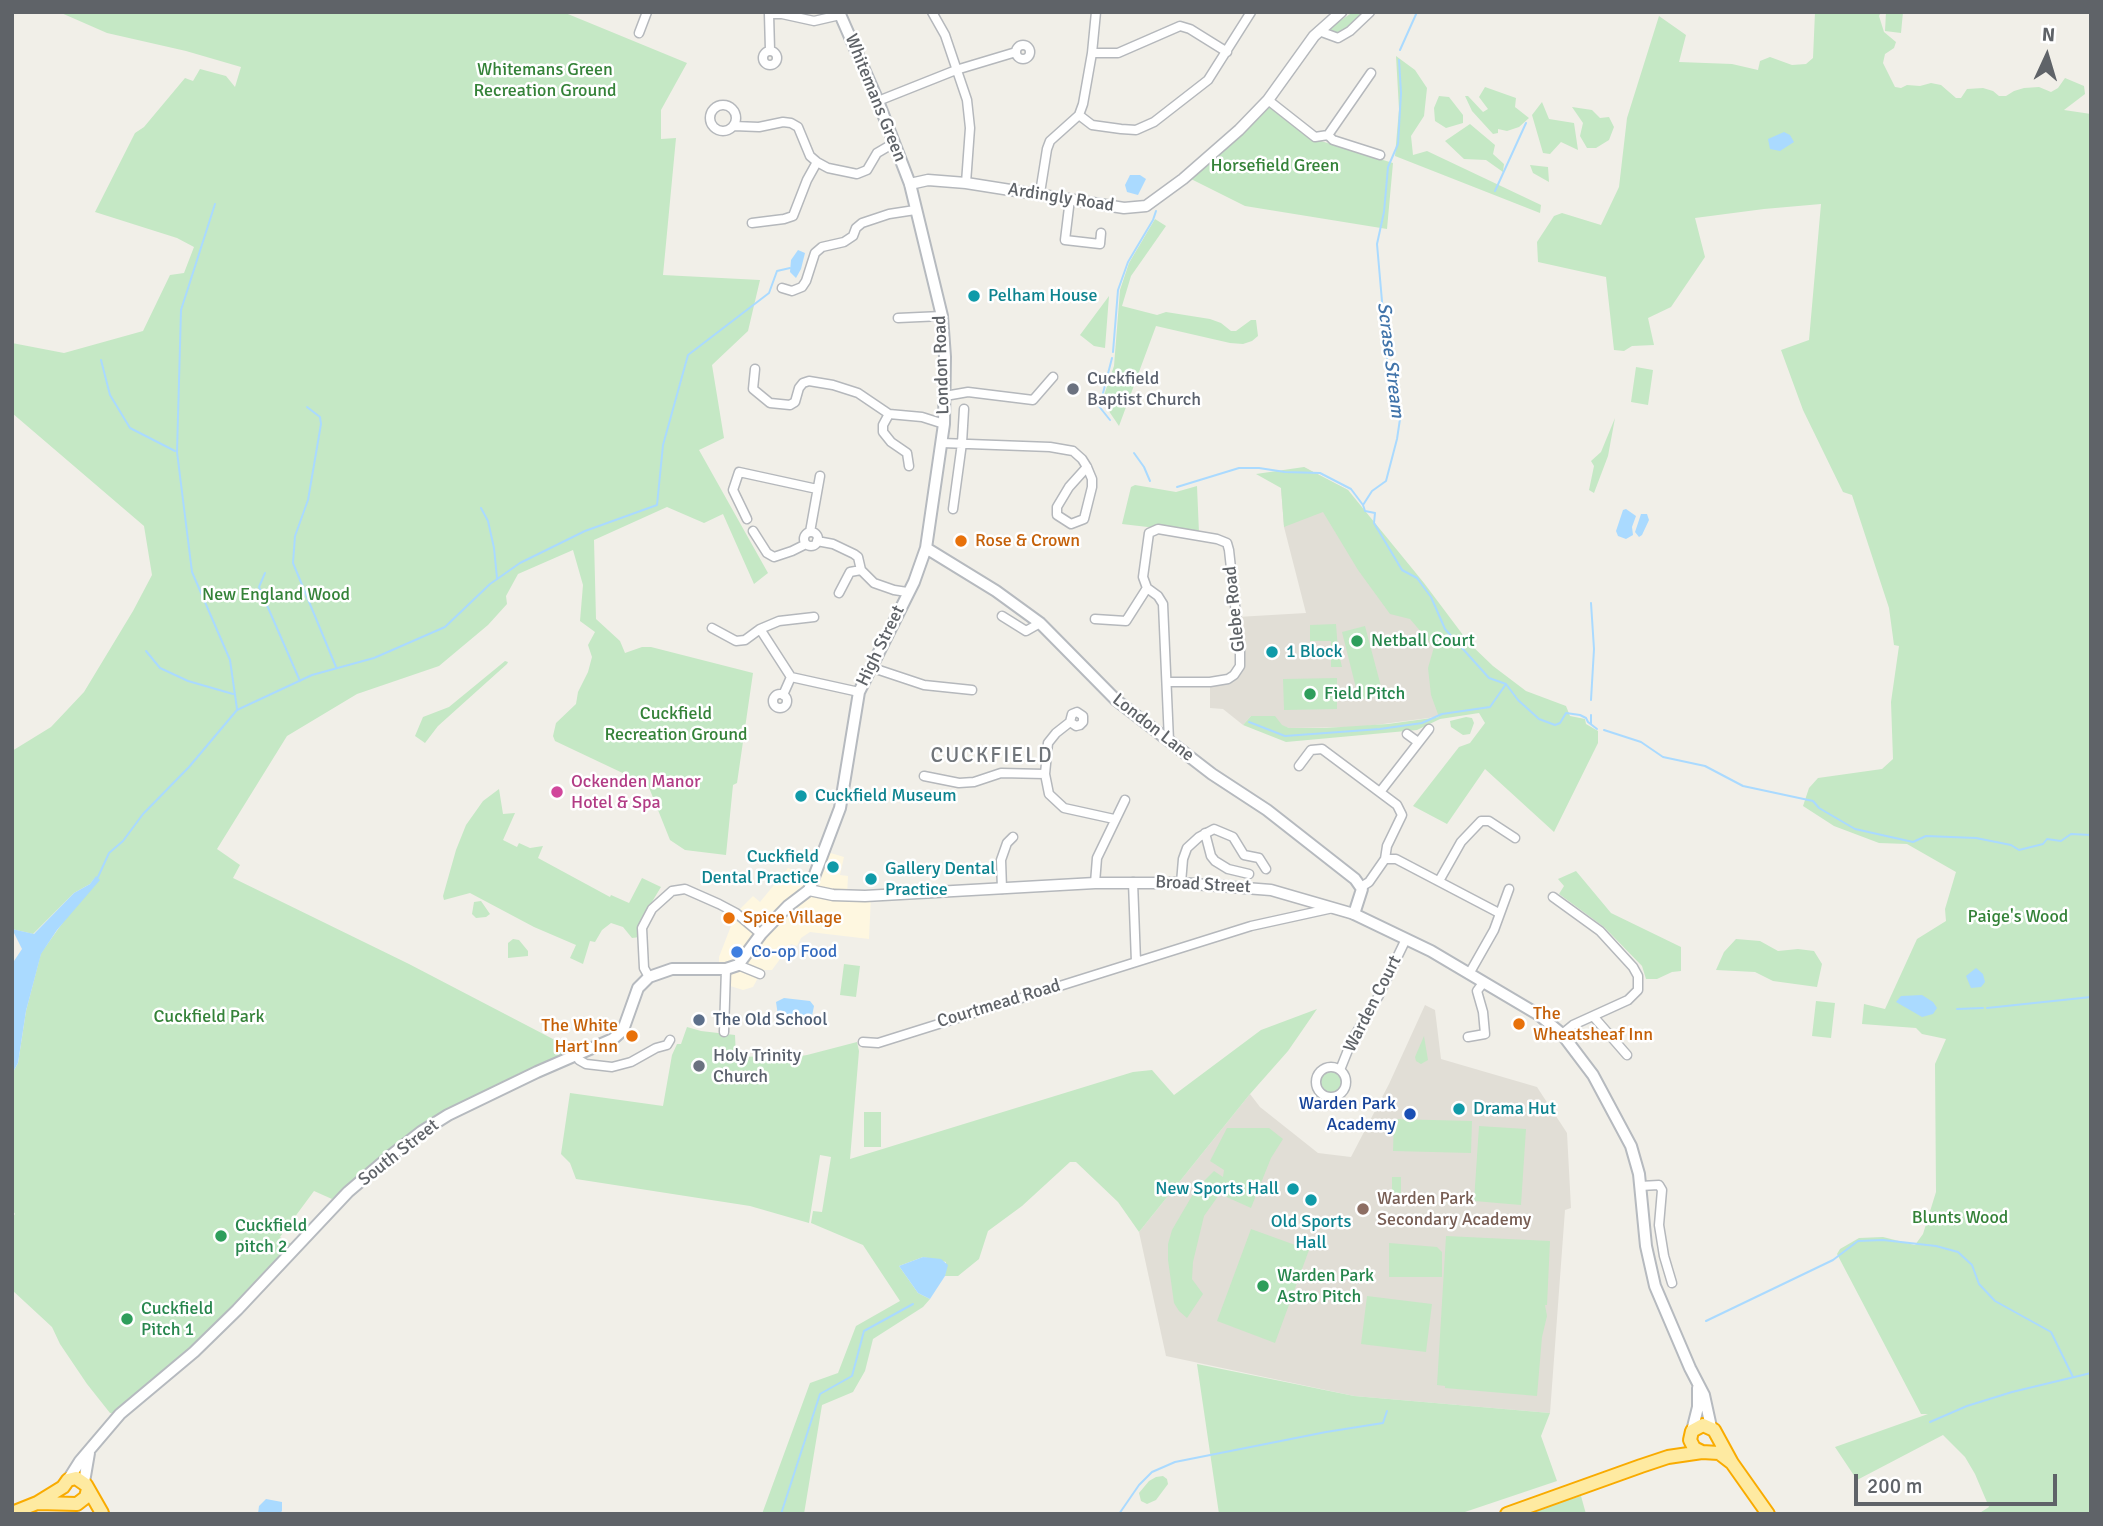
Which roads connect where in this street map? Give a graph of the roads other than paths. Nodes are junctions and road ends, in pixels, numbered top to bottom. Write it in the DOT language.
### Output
graph roads {
  1 [pos="647,12"];
  2 [pos="932,12"];
  3 [pos="1251,12"];
  4 [pos="1341,12"];
  5 [pos="1370,12"];
  6 [pos="769,13"];
  7 [pos="840,13"];
  8 [pos="1096,13"];
  9 [pos="1319,31"];
  10 [pos="639,33"];
  11 [pos="770,50"];
  12 [pos="1016,52"];
  13 [pos="1227,52"];
  14 [pos="1092,53"];
  15 [pos="956,70"];
  16 [pos="1371,73"];
  17 [pos="878,100"];
  18 [pos="1268,100"];
  19 [pos="1079,115"];
  20 [pos="734,126"];
  21 [pos="1328,135"];
  22 [pos="894,143"];
  23 [pos="1380,155"];
  24 [pos="817,162"];
  25 [pos="966,183"];
  26 [pos="911,184"];
  27 [pos="1041,193"];
  28 [pos="1070,199"];
  29 [pos="915,210"];
  30 [pos="752,223"];
  31 [pos="1101,233"];
  32 [pos="782,288"];
  33 [pos="942,316"];
  34 [pos="898,318"];
  35 [pos="755,369"];
  36 [pos="1053,377"];
  37 [pos="945,396"];
  38 [pos="964,409"];
  39 [pos="889,414"];
  40 [pos="944,424"];
  41 [pos="942,443"];
  42 [pos="962,443"];
  43 [pos="909,466"];
  44 [pos="1087,467"];
  45 [pos="820,477"];
  46 [pos="817,489"];
  47 [pos="953,509"];
  48 [pos="747,519"];
  49 [pos="753,531"];
  50 [pos="810,532"];
  51 [pos="817,541"];
  52 [pos="806,544"];
  53 [pos="926,548"];
  54 [pos="861,570"];
  55 [pos="1147,588"];
  56 [pos="908,592"];
  57 [pos="839,593"];
  58 [pos="814,617"];
  59 [pos="1002,617"];
  60 [pos="1096,619"];
  61 [pos="1040,623"];
  62 [pos="712,628"];
  63 [pos="760,629"];
  64 [pos="870,667"];
  65 [pos="792,677"];
  66 [pos="1167,682"];
  67 [pos="972,690"];
  68 [pos="859,692"];
  69 [pos="783,695"];
  70 [pos="1168,717"];
  71 [pos="1070,722"];
  72 [pos="1429,729"];
  73 [pos="1153,730"];
  74 [pos="1408,734"];
  75 [pos="1169,741"];
  76 [pos="1418,742"];
  77 [pos="1298,766"];
  78 [pos="1045,774"];
  79 [pos="924,776"];
  80 [pos="1380,792"];
  81 [pos="1125,800"];
  82 [pos="1114,819"];
  83 [pos="1205,833"];
  84 [pos="1013,837"];
  85 [pos="1515,838"];
  86 [pos="1385,859"];
  87 [pos="1266,869"];
  88 [pos="1249,873"];
  89 [pos="1439,881"];
  90 [pos="1133,882"];
  91 [pos="1095,883"];
  92 [pos="1181,883"];
  93 [pos="1361,887"];
  94 [pos="1002,889"];
  95 [pos="808,890"];
  96 [pos="1509,890"];
  97 [pos="1553,898"];
  98 [pos="1334,908"];
  99 [pos="1499,913"];
  100 [pos="1353,914"];
  101 [pos="761,934"];
  102 [pos="1406,939"];
  103 [pos="1136,962"];
  104 [pos="738,965"];
  105 [pos="726,969"];
  106 [pos="760,974"];
  107 [pos="1469,974"];
  108 [pos="649,977"];
  109 [pos="1483,983"];
  110 [pos="1593,1016"];
  111 [pos="724,1032"];
  112 [pos="1562,1034"];
  113 [pos="1468,1037"];
  114 [pos="670,1040"];
  115 [pos="863,1042"];
  116 [pos="576,1055"];
  117 [pos="1627,1055"];
  118 [pos="1340,1070"];
  119 [pos="1639,1180"];
  120 [pos="1672,1283"];
  121 [pos="1697,1382"];
  122 [pos="1714,1430"];
  123 [pos="1692,1433"];
  124 [pos="1704,1452"];
  125 [pos="89,1453"];
  126 [pos="1668,1457"];
  127 [pos="1732,1463"];
  128 [pos="66,1483"];
  129 [pos="86,1485"];
  130 [pos="37,1503"];
  131 [pos="73,1503"];
  132 [pos="12,1513"];
  133 [pos="103,1513"];
  134 [pos="1507,1514"];
  135 [pos="1768,1514"];
  1 -- 10 [label="street"];
  2 -- 15 [label="street"];
  3 -- 13 [label="street"];
  4 -- 9 [label="street, Ardingly Road"];
  5 -- 9 [label="street"];
  6 -- 7 [label="street"];
  6 -- 11 [label="street"];
  7 -- 17 [label="main road, Whitemans Green"];
  8 -- 14 [label="street"];
  9 -- 18 [label="street, Ardingly Road"];
  12 -- 15 [label="street"];
  13 -- 14 [label="street"];
  13 -- 19 [label="street"];
  14 -- 19 [label="street"];
  15 -- 17 [label="street"];
  15 -- 25 [label="street"];
  16 -- 21 [label="street"];
  17 -- 22 [label="main road, Whitemans Green"];
  18 -- 21 [label="street"];
  18 -- 28 [label="street, Ardingly Road"];
  19 -- 27 [label="street"];
  20 -- 24 [label="street"];
  21 -- 23 [label="street"];
  22 -- 24 [label="street"];
  22 -- 26 [label="main road, Whitemans Green"];
  24 -- 30 [label="street"];
  25 -- 26 [label="street, Ardingly Road"];
  25 -- 27 [label="street, Ardingly Road"];
  26 -- 29 [label="main road, London Road"];
  27 -- 28 [label="street, Ardingly Road"];
  28 -- 31 [label="street"];
  29 -- 32 [label="street"];
  29 -- 33 [label="main road, London Road"];
  33 -- 34 [label="street"];
  33 -- 37 [label="main road, London Road"];
  35 -- 39 [label="street"];
  36 -- 37 [label="street"];
  37 -- 40 [label="main road, London Road"];
  38 -- 42 [label="street"];
  39 -- 40 [label="street"];
  39 -- 43 [label="street"];
  40 -- 41 [label="main road, London Road"];
  41 -- 42 [label="street"];
  41 -- 53 [label="main road, London Road"];
  42 -- 44 [label="street"];
  42 -- 47 [label="street"];
  44 -- 44 [label="street"];
  45 -- 46 [label="street"];
  46 -- 48 [label="street"];
  46 -- 50 [label="street"];
  49 -- 52 [label="street"];
  50 -- 51 [label="street"];
  50 -- 52 [label="street"];
  51 -- 52 [label="street"];
  51 -- 54 [label="street"];
  53 -- 56 [label="main road, High Street"];
  53 -- 61 [label="main road, London Lane"];
  54 -- 56 [label="street"];
  54 -- 57 [label="street"];
  55 -- 60 [label="street"];
  55 -- 66 [label="street, Glebe Road"];
  55 -- 66 [label="street, Glebe Road"];
  56 -- 64 [label="main road, High Street"];
  58 -- 63 [label="street"];
  59 -- 61 [label="street"];
  61 -- 73 [label="main road, London Lane"];
  62 -- 63 [label="street"];
  63 -- 65 [label="street"];
  64 -- 67 [label="street"];
  64 -- 68 [label="main road, High Street"];
  65 -- 68 [label="street"];
  65 -- 69 [label="street"];
  66 -- 70 [label="street, Glebe Road"];
  68 -- 95 [label="main road, High Street"];
  70 -- 73 [label="street"];
  70 -- 75 [label="street, Glebe Road"];
  71 -- 78 [label="street"];
  72 -- 76 [label="street"];
  73 -- 75 [label="main road, London Lane"];
  74 -- 76 [label="street"];
  75 -- 93 [label="main road, London Lane"];
  76 -- 80 [label="street"];
  77 -- 80 [label="street"];
  78 -- 79 [label="street"];
  78 -- 82 [label="street"];
  80 -- 86 [label="street"];
  81 -- 82 [label="street"];
  82 -- 91 [label="street"];
  83 -- 87 [label="street"];
  83 -- 88 [label="street"];
  83 -- 92 [label="street"];
  84 -- 94 [label="street"];
  85 -- 89 [label="street"];
  86 -- 89 [label="street"];
  86 -- 93 [label="street"];
  89 -- 99 [label="street"];
  90 -- 91 [label="street, Broad Street"];
  90 -- 92 [label="street, Broad Street"];
  90 -- 103 [label="street"];
  91 -- 94 [label="street, Broad Street"];
  92 -- 98 [label="street, Broad Street"];
  93 -- 100 [label="main road"];
  94 -- 95 [label="street, Broad Street"];
  95 -- 101 [label="main road, High Street"];
  96 -- 99 [label="street"];
  97 -- 110 [label="street"];
  98 -- 100 [label="street, Broad Street"];
  98 -- 103 [label="street, Courtmead Road"];
  99 -- 107 [label="street"];
  100 -- 102 [label="main road, Broad Street"];
  101 -- 104 [label="main road, High Street"];
  101 -- 108 [label="street"];
  102 -- 107 [label="main road, Broad Street"];
  102 -- 118 [label="street, Warden Court"];
  103 -- 115 [label="street, Courtmead Road"];
  104 -- 105 [label="main road"];
  104 -- 106 [label="street"];
  105 -- 108 [label="main road"];
  105 -- 111 [label="street"];
  107 -- 109 [label="main road, Broad Street"];
  108 -- 116 [label="main road, South Street"];
  109 -- 112 [label="main road, Broad Street"];
  109 -- 113 [label="street"];
  110 -- 112 [label="street"];
  110 -- 117 [label="street"];
  112 -- 119 [label="main road, Broad Street"];
  114 -- 116 [label="street"];
  116 -- 125 [label="main road, South Street"];
  119 -- 120 [label="street"];
  119 -- 121 [label="main road"];
  121 -- 122 [label="main road"];
  121 -- 123 [label="main road"];
  122 -- 123 [label="highway"];
  122 -- 124 [label="highway"];
  122 -- 127 [label="highway"];
  123 -- 124 [label="highway"];
  123 -- 126 [label="highway"];
  124 -- 126 [label="highway"];
  124 -- 127 [label="highway"];
  125 -- 128 [label="main road, South Street"];
  125 -- 129 [label="main road, South Street"];
  126 -- 134 [label="highway"];
  127 -- 135 [label="highway"];
  128 -- 129 [label="highway"];
  128 -- 130 [label="highway"];
  128 -- 131 [label="highway"];
  129 -- 131 [label="highway"];
  129 -- 133 [label="highway"];
  130 -- 131 [label="highway"];
  130 -- 132 [label="highway"];
  131 -- 133 [label="highway"];
}
